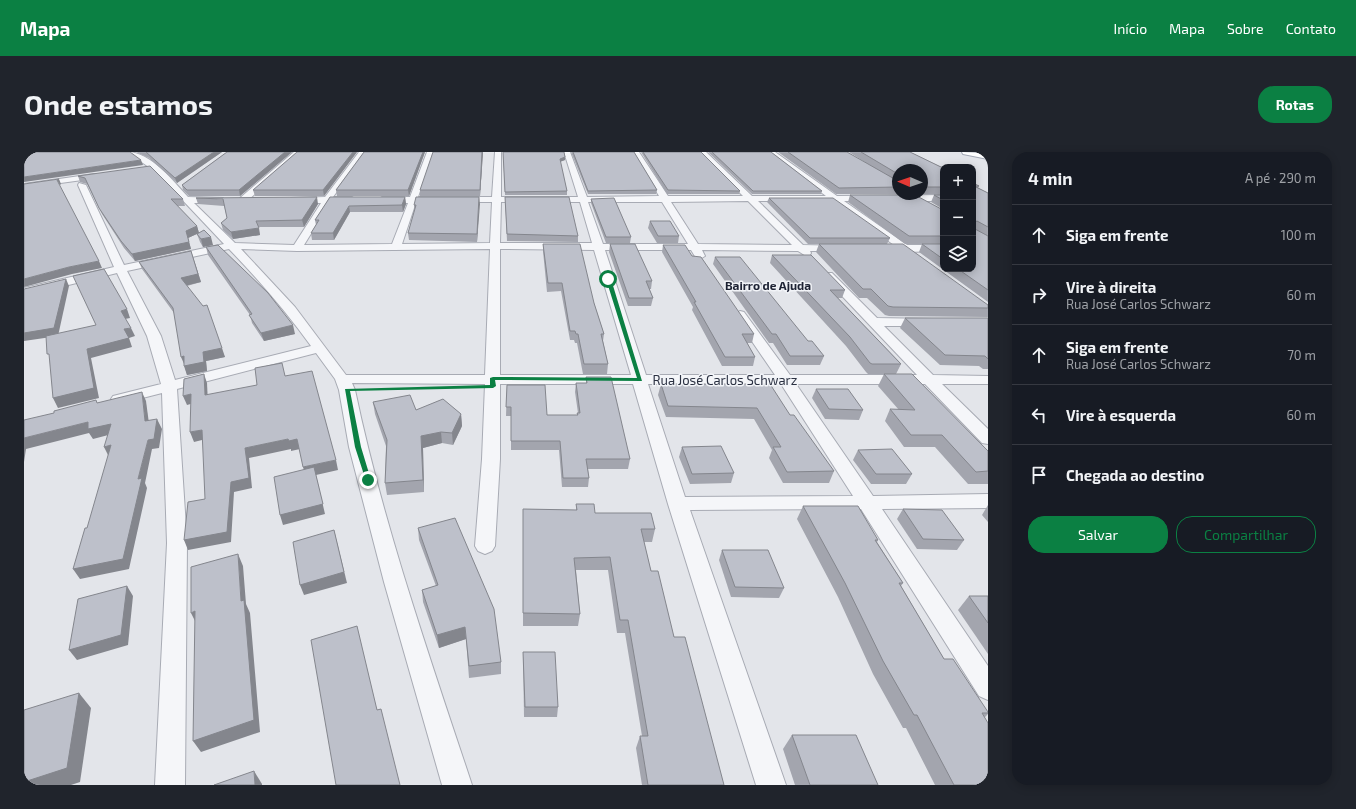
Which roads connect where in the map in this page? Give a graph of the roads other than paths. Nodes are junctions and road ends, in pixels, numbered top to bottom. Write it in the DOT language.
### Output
graph roads {
  1 [pos="130,152"];
  2 [pos="298,152"];
  3 [pos="363,152"];
  4 [pos="430,152"];
  5 [pos="498,152"];
  6 [pos="567,152"];
  7 [pos="636,152"];
  8 [pos="702,152"];
  9 [pos="770,152"];
  10 [pos="966,152"];
  11 [pos="984,152"];
  12 [pos="988,155"];
  13 [pos="101,175"];
  14 [pos="82,185"];
  15 [pos="24,186"];
  16 [pos="182,191"];
  17 [pos="892,197"];
  18 [pos="928,197"];
  19 [pos="833,198"];
  20 [pos="940,198"];
  21 [pos="752,199"];
  22 [pos="236,200"];
  23 [pos="258,200"];
  24 [pos="282,200"];
  25 [pos="327,200"];
  26 [pos="358,200"];
  27 [pos="374,200"];
  28 [pos="412,200"];
  29 [pos="584,200"];
  30 [pos="665,200"];
  31 [pos="919,200"];
  32 [pos="497,201"];
  33 [pos="932,208"];
  34 [pos="230,246"];
  35 [pos="495,246"];
  36 [pos="396,247"];
  37 [pos="599,247"];
  38 [pos="297,248"];
  39 [pos="695,248"];
  40 [pos="801,248"];
  41 [pos="849,248"];
  42 [pos="873,248"];
  43 [pos="904,248"];
  44 [pos="940,248"];
  45 [pos="917,258"];
  46 [pos="708,268"];
  47 [pos="120,269"];
  48 [pos="24,292"];
  49 [pos="729,300"];
  50 [pos="874,322"];
  51 [pos="943,322"];
  52 [pos="320,348"];
  53 [pos="988,380"];
  54 [pos="493,382"];
  55 [pos="641,383"];
  56 [pos="345,384"];
  57 [pos="789,384"];
  58 [pos="933,384"];
  59 [pos="169,385"];
  60 [pos="988,390"];
  61 [pos="108,401"];
  62 [pos="988,439"];
  63 [pos="988,501"];
  64 [pos="868,502"];
  65 [pos="678,504"];
  66 [pos="485,546"];
  67 [pos="988,688"];
  68 [pos="170,785"];
  69 [pos="458,785"];
  70 [pos="771,785"];
  1 -- 16 [label="street"];
  2 -- 22 [label="street"];
  3 -- 25 [label="street"];
  4 -- 28 [label="street"];
  5 -- 32 [label="street"];
  6 -- 29 [label="street"];
  7 -- 30 [label="street"];
  8 -- 21 [label="street"];
  9 -- 19 [label="street"];
  10 -- 12 [label="main road"];
  11 -- 12 [label="main road"];
  13 -- 15 [label="street"];
  14 -- 47 [label="street"];
  16 -- 22 [label="street"];
  16 -- 34 [label="street"];
  17 -- 19 [label="street"];
  18 -- 20 [label="street"];
  19 -- 21 [label="street"];
  19 -- 43 [label="street"];
  21 -- 30 [label="street"];
  21 -- 40 [label="street"];
  22 -- 23 [label="street"];
  24 -- 25 [label="street"];
  25 -- 26 [label="street"];
  25 -- 38 [label="street"];
  27 -- 28 [label="street"];
  28 -- 32 [label="street"];
  28 -- 36 [label="street"];
  29 -- 30 [label="street"];
  29 -- 32 [label="street"];
  29 -- 37 [label="street"];
  30 -- 39 [label="street"];
  31 -- 33 [label="street"];
  32 -- 35 [label="street"];
  34 -- 38 [label="street"];
  34 -- 47 [label="street"];
  34 -- 52 [label="street"];
  35 -- 36 [label="street"];
  35 -- 37 [label="street"];
  35 -- 54 [label="street"];
  36 -- 38 [label="street"];
  37 -- 39 [label="street"];
  37 -- 55 [label="street"];
  39 -- 40 [label="street"];
  39 -- 46 [label="street"];
  40 -- 41 [label="street"];
  40 -- 50 [label="street"];
  42 -- 43 [label="street"];
  43 -- 44 [label="street"];
  43 -- 45 [label="street"];
  47 -- 48 [label="street"];
  47 -- 59 [label="street"];
  49 -- 57 [label="street"];
  50 -- 51 [label="street"];
  50 -- 58 [label="street"];
  52 -- 56 [label="street"];
  52 -- 59 [label="street"];
  53 -- 58 [label="street, Rua José Carlos Schwarz"];
  54 -- 55 [label="street, Rua José Carlos Schwarz"];
  54 -- 56 [label="street, Rua José Carlos Schwarz"];
  54 -- 66 [label="street"];
  55 -- 57 [label="street, Rua José Carlos Schwarz"];
  55 -- 65 [label="street"];
  56 -- 69 [label="street"];
  57 -- 58 [label="street, Rua José Carlos Schwarz"];
  57 -- 64 [label="street"];
  58 -- 60 [label="street, Rua José Carlos Schwarz"];
  58 -- 62 [label="street"];
  59 -- 61 [label="street"];
  59 -- 68 [label="street"];
  63 -- 64 [label="street"];
  64 -- 65 [label="street"];
  64 -- 67 [label="street"];
  65 -- 70 [label="street"];
}
